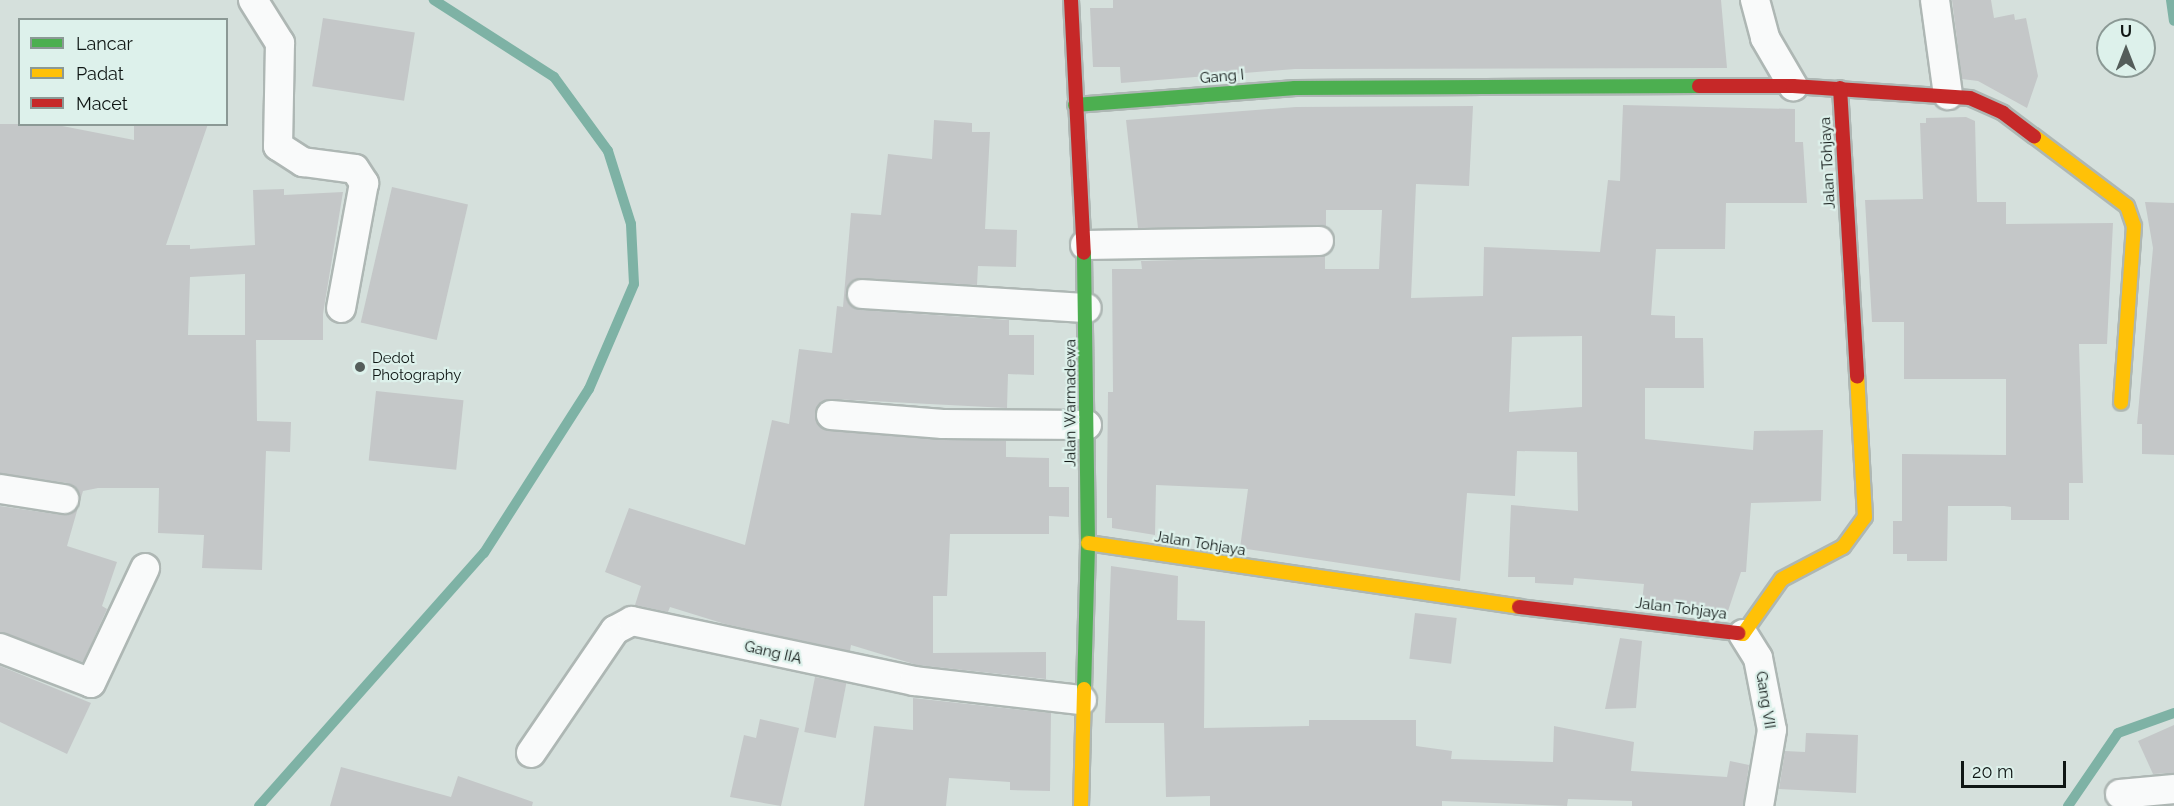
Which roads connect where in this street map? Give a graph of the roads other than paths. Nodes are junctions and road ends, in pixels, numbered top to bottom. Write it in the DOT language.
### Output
graph roads {
  1 [pos="253,0"];
  2 [pos="1071,0"];
  3 [pos="1755,0"];
  4 [pos="1935,0"];
  5 [pos="1793,87"];
  6 [pos="1840,88"];
  7 [pos="1948,95"];
  8 [pos="1075,105"];
  9 [pos="1319,241"];
  10 [pos="1085,245"];
  11 [pos="862,294"];
  12 [pos="341,308"];
  13 [pos="1088,308"];
  14 [pos="2121,403"];
  15 [pos="831,415"];
  16 [pos="1087,425"];
  17 [pos="0,489"];
  18 [pos="64,499"];
  19 [pos="1088,543"];
  20 [pos="145,568"];
  21 [pos="1743,634"];
  22 [pos="0,648"];
  23 [pos="1082,700"];
  24 [pos="531,753"];
  25 [pos="2174,789"];
  26 [pos="2120,794"];
  27 [pos="1081,806"];
  28 [pos="1759,806"];
  1 -- 12 [label="street"];
  2 -- 8 [label="street, Jalan Warmadewa"];
  3 -- 5 [label="street"];
  4 -- 7 [label="street"];
  5 -- 6 [label="street, Gang I"];
  5 -- 8 [label="street, Gang I"];
  6 -- 7 [label="street, Gang I"];
  6 -- 21 [label="street, Jalan Tohjaya"];
  7 -- 14 [label="street, Gang I"];
  8 -- 10 [label="street, Jalan Warmadewa"];
  9 -- 10 [label="street"];
  10 -- 13 [label="street, Jalan Warmadewa"];
  11 -- 13 [label="street"];
  13 -- 16 [label="street, Jalan Warmadewa"];
  15 -- 16 [label="street"];
  16 -- 19 [label="street, Jalan Warmadewa"];
  17 -- 18 [label="street"];
  19 -- 21 [label="street, Jalan Tohjaya"];
  19 -- 23 [label="street, Jalan Warmadewa"];
  20 -- 22 [label="street"];
  21 -- 28 [label="street, Gang VII"];
  23 -- 24 [label="street, Gang IIA"];
  23 -- 27 [label="street, Jalan Warmadewa"];
  25 -- 26 [label="street"];
}
